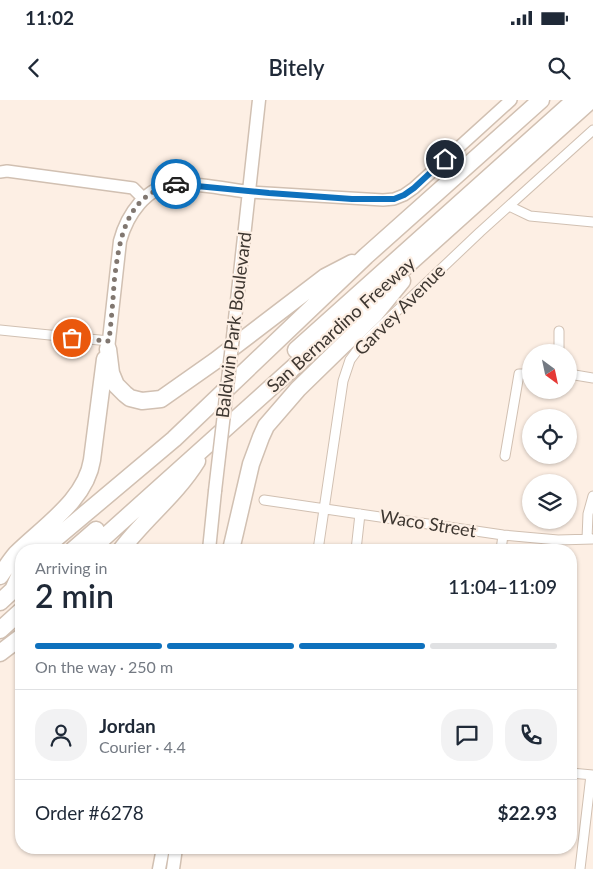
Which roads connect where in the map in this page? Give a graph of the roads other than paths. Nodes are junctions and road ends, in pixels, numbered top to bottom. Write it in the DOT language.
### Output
graph roads {
  1 [pos="258,100"];
  2 [pos="511,100"];
  3 [pos="541,100"];
  4 [pos="560,100"];
  5 [pos="574,100"];
  6 [pos="591,100"];
  7 [pos="593,130"];
  8 [pos="0,172"];
  9 [pos="249,192"];
  10 [pos="144,199"];
  11 [pos="509,206"];
  12 [pos="593,222"];
  13 [pos="436,241"];
  14 [pos="366,256"];
  15 [pos="316,304"];
  16 [pos="0,330"];
  17 [pos="559,331"];
  18 [pos="559,344"];
  19 [pos="108,345"];
  20 [pos="522,374"];
  21 [pos="578,376"];
  22 [pos="593,378"];
  23 [pos="206,446"];
  24 [pos="505,456"];
  25 [pos="593,496"];
  26 [pos="264,500"];
  27 [pos="324,510"];
  28 [pos="360,514"];
  29 [pos="503,535"];
  30 [pos="590,539"];
  31 [pos="26,544"];
  32 [pos="49,544"];
  33 [pos="80,544"];
  34 [pos="97,544"];
  35 [pos="125,544"];
  36 [pos="210,544"];
  37 [pos="231,544"];
  38 [pos="319,544"];
  39 [pos="357,544"];
  40 [pos="502,544"];
  41 [pos="15,555"];
  42 [pos="15,573"];
  43 [pos="0,576"];
  44 [pos="15,586"];
  45 [pos="0,587"];
  46 [pos="0,602"];
  47 [pos="15,602"];
  48 [pos="0,616"];
  49 [pos="15,616"];
  50 [pos="0,630"];
  51 [pos="15,642"];
  52 [pos="0,653"];
  53 [pos="577,774"];
  54 [pos="592,775"];
  55 [pos="162,854"];
  56 [pos="175,854"];
  57 [pos="159,869"];
  58 [pos="173,869"];
  59 [pos="580,869"];
  1 -- 9 [label="main road, Baldwin Park Boulevard"];
  2 -- 9 [label="street"];
  3 -- 14 [label="highway, San Bernardino Freeway"];
  4 -- 15 [label="highway"];
  5 -- 33 [label="highway"];
  6 -- 13 [label="highway, San Bernardino Freeway"];
  7 -- 11 [label="street, Garvey Avenue"];
  8 -- 10 [label="street"];
  9 -- 10 [label="main road"];
  9 -- 36 [label="main road, Baldwin Park Boulevard, bridge"];
  10 -- 19 [label="main road"];
  11 -- 12 [label="street"];
  11 -- 27 [label="street, Garvey Avenue"];
  13 -- 23 [label="highway, San Bernardino Freeway"];
  13 -- 37 [label="highway"];
  14 -- 15 [label="highway, San Bernardino Freeway"];
  14 -- 19 [label="highway"];
  15 -- 32 [label="highway, San Bernardino Freeway"];
  16 -- 19 [label="street"];
  17 -- 18 [label="street"];
  19 -- 31 [label="highway"];
  20 -- 24 [label="street"];
  21 -- 22 [label="street"];
  23 -- 34 [label="highway, San Bernardino Freeway"];
  23 -- 35 [label="highway"];
  25 -- 30 [label="street"];
  26 -- 27 [label="street, Waco Street"];
  27 -- 28 [label="street, Waco Street"];
  27 -- 38 [label="street, Garvey Avenue"];
  28 -- 29 [label="street, Waco Street"];
  28 -- 39 [label="street"];
  29 -- 30 [label="street, Waco Street"];
  29 -- 40 [label="street"];
  41 -- 43 [label="highway"];
  42 -- 45 [label="highway"];
  44 -- 46 [label="highway"];
  47 -- 48 [label="highway"];
  49 -- 50 [label="highway"];
  51 -- 52 [label="highway"];
  53 -- 54 [label="street"];
  54 -- 59 [label="street"];
  55 -- 57 [label="main road"];
  56 -- 58 [label="main road"];
}
